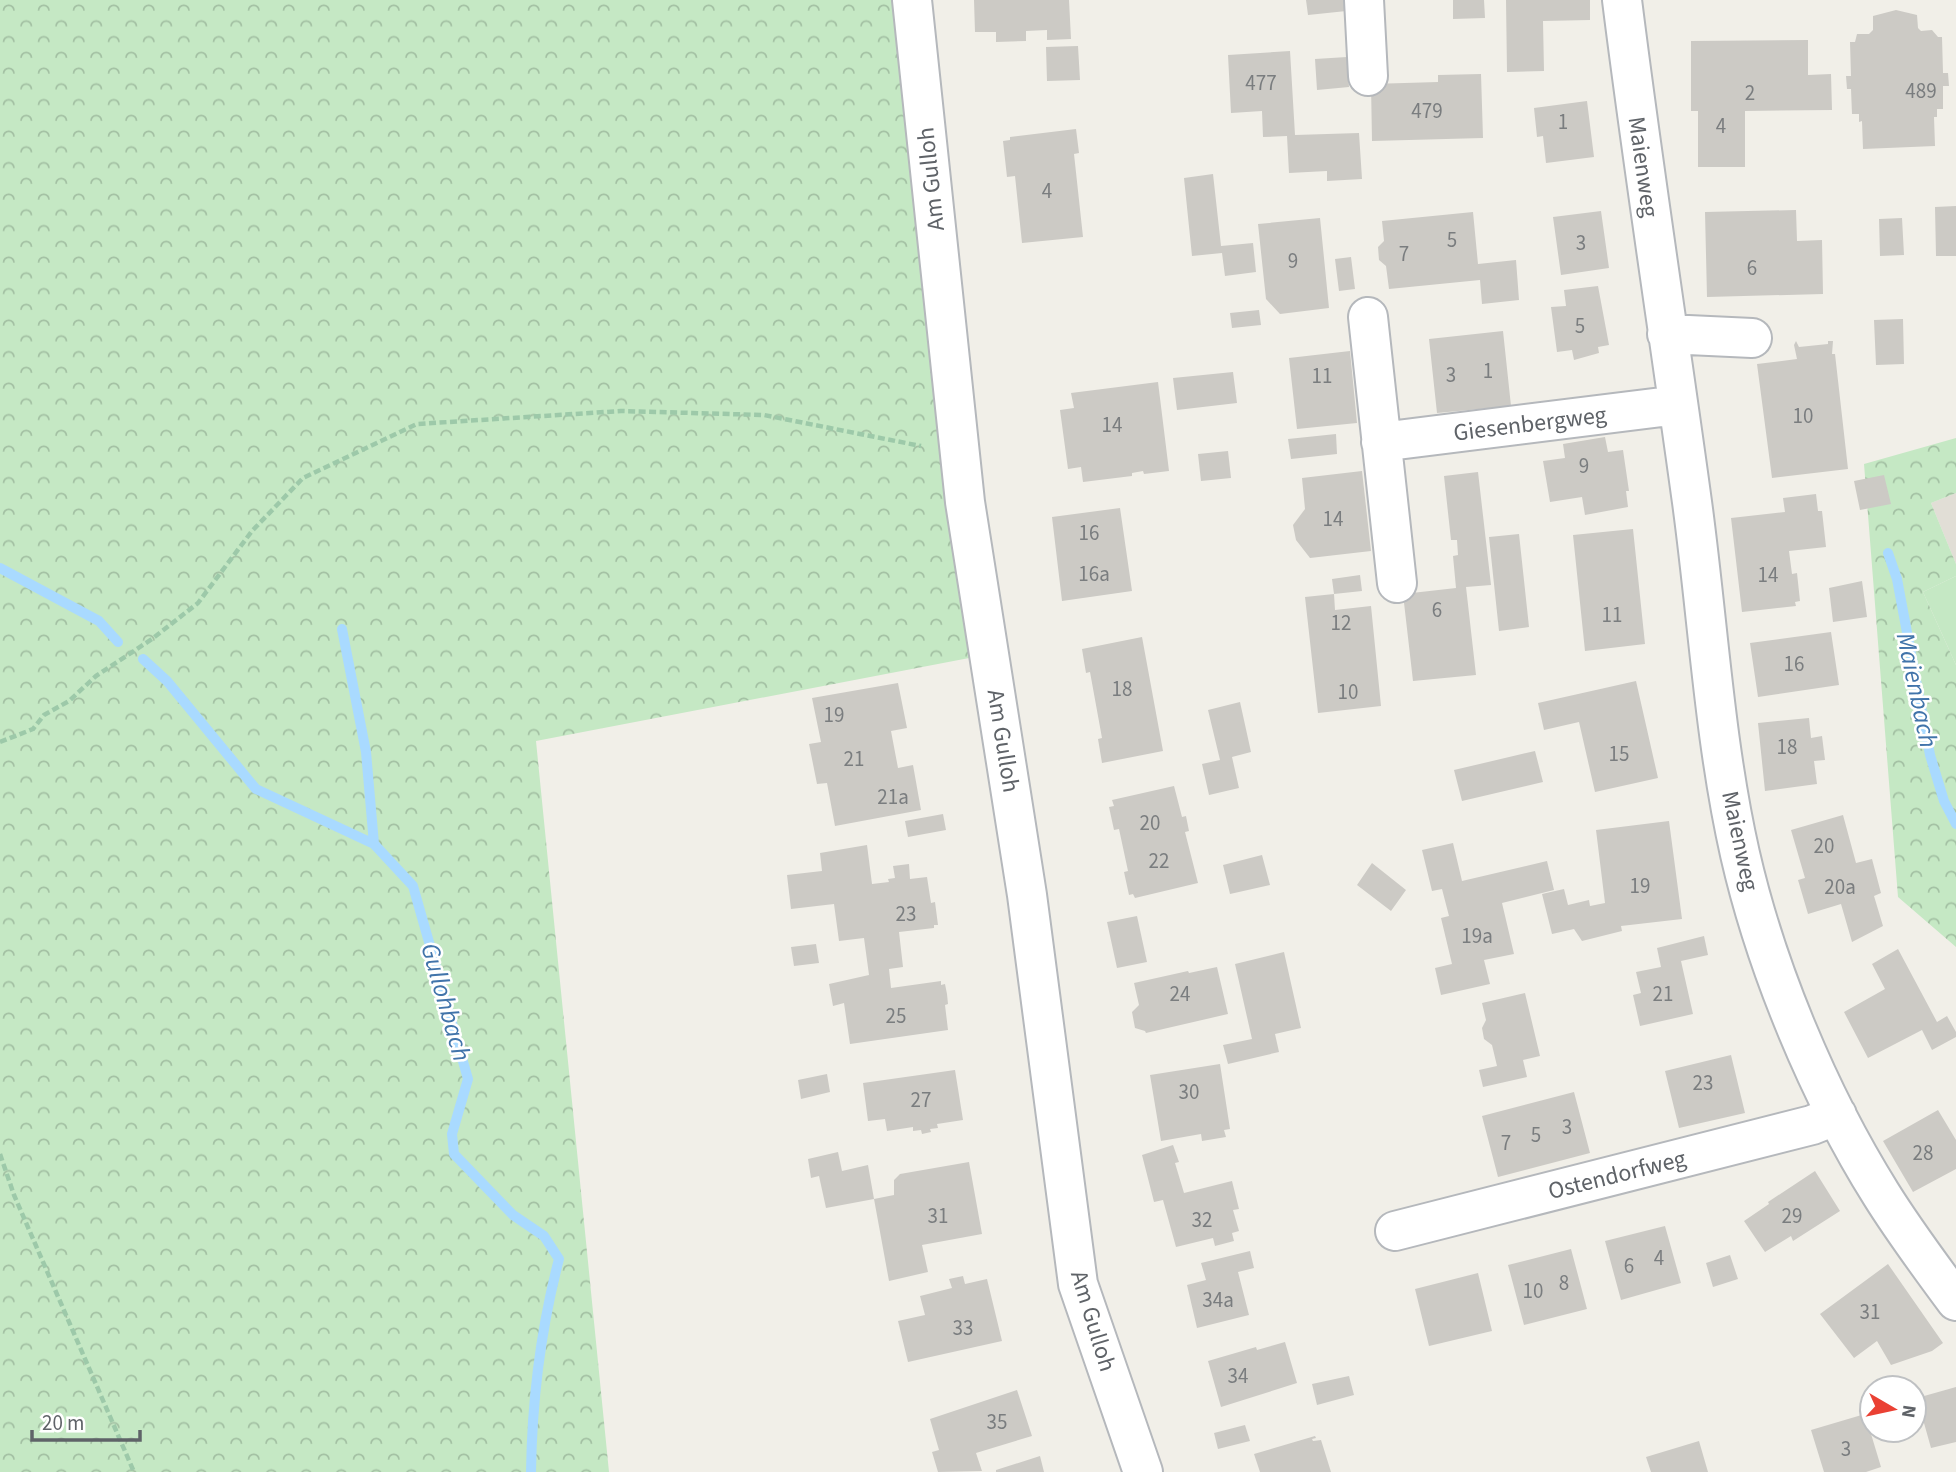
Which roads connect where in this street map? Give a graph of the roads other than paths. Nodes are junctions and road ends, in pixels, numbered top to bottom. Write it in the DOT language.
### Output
graph roads {
  1 [pos="912,0"];
  2 [pos="1364,0"];
  3 [pos="1622,0"];
  4 [pos="1368,76"];
  5 [pos="1368,317"];
  6 [pos="1667,334"];
  7 [pos="1752,338"];
  8 [pos="1678,405"];
  9 [pos="1381,442"];
  10 [pos="1396,583"];
  11 [pos="1837,1115"];
  12 [pos="1395,1231"];
  13 [pos="1956,1301"];
  14 [pos="1143,1472"];
  1 -- 14 [label="street, Am Gulloh"];
  2 -- 4 [label="street"];
  3 -- 6 [label="street, Maienweg"];
  5 -- 9 [label="street"];
  6 -- 7 [label="street"];
  6 -- 8 [label="street, Maienweg"];
  8 -- 9 [label="street, Giesenbergweg"];
  8 -- 11 [label="street, Maienweg"];
  9 -- 10 [label="street"];
  11 -- 12 [label="street, Ostendorfweg"];
  11 -- 13 [label="street, Maienweg"];
}
